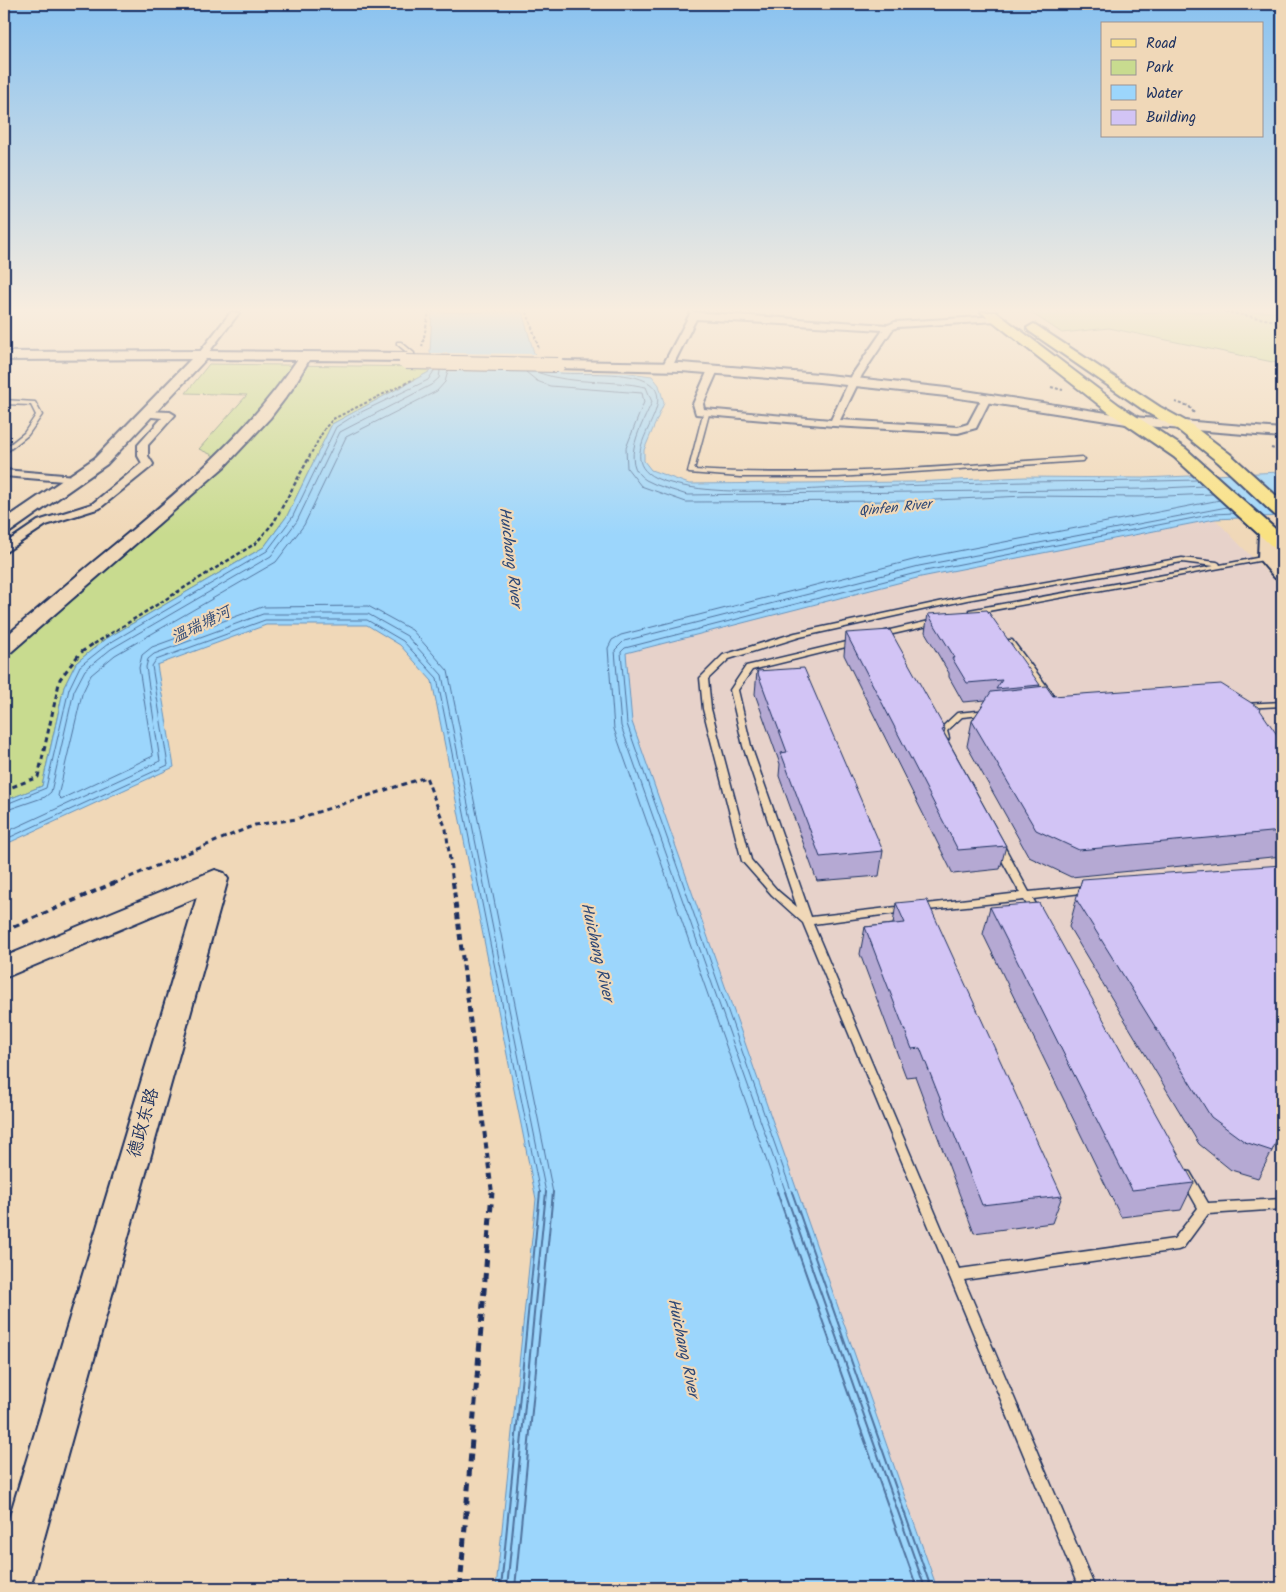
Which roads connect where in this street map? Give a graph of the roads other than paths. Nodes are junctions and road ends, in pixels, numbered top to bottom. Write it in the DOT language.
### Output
graph roads {
  1 [pos="172,386"];
  2 [pos="288,386"];
  3 [pos="706,386"];
  4 [pos="852,386"];
  5 [pos="910,386"];
  6 [pos="959,386"];
  7 [pos="1085,386"];
  8 [pos="1119,386"];
  9 [pos="986,398"];
  10 [pos="4,402"];
  11 [pos="1113,408"];
  12 [pos="1154,410"];
  13 [pos="146,414"];
  14 [pos="706,414"];
  15 [pos="1133,421"];
  16 [pos="834,423"];
  17 [pos="1282,423"];
  18 [pos="1183,426"];
  19 [pos="1282,433"];
  20 [pos="4,452"];
  21 [pos="1082,460"];
  22 [pos="4,473"];
  23 [pos="75,479"];
  24 [pos="1282,511"];
  25 [pos="4,528"];
  26 [pos="1275,539"];
  27 [pos="4,549"];
  28 [pos="1267,558"];
  29 [pos="1227,565"];
  30 [pos="1282,574"];
  31 [pos="967,598"];
  32 [pos="982,614"];
  33 [pos="1006,637"];
  34 [pos="4,648"];
  35 [pos="1282,704"];
  36 [pos="1057,706"];
  37 [pos="1241,708"];
  38 [pos="999,711"];
  39 [pos="948,749"];
  40 [pos="993,835"];
  41 [pos="1104,888"];
  42 [pos="1025,894"];
  43 [pos="807,921"];
  44 [pos="1044,925"];
  45 [pos="4,968"];
  46 [pos="1180,1166"];
  47 [pos="1282,1204"];
  48 [pos="1205,1209"];
  49 [pos="956,1274"];
  50 [pos="10,1588"];
  51 [pos="1087,1588"];
  1 -- 13 [label="main road"];
  2 -- 34 [label="main road"];
  3 -- 14 [label="street"];
  4 -- 16 [label="street"];
  5 -- 9 [label="main road"];
  6 -- 11 [label="main road"];
  7 -- 11 [label="main road"];
  8 -- 12 [label="main road"];
  9 -- 15 [label="main road"];
  9 -- 16 [label="street"];
  10 -- 20 [label="lane"];
  11 -- 12 [label="main road"];
  11 -- 15 [label="main road"];
  12 -- 17 [label="main road"];
  12 -- 18 [label="main road"];
  13 -- 23 [label="main road"];
  13 -- 27 [label="street"];
  14 -- 16 [label="street"];
  14 -- 21 [label="lane"];
  15 -- 18 [label="main road"];
  15 -- 26 [label="main road"];
  18 -- 19 [label="main road"];
  18 -- 24 [label="main road"];
  22 -- 23 [label="street"];
  23 -- 25 [label="main road"];
  26 -- 28 [label="main road"];
  28 -- 29 [label="lane"];
  28 -- 30 [label="main road"];
  29 -- 31 [label="lane"];
  29 -- 32 [label="lane"];
  31 -- 32 [label="lane"];
  31 -- 43 [label="lane"];
  32 -- 43 [label="lane"];
  33 -- 36 [label="lane"];
  35 -- 37 [label="lane"];
  38 -- 39 [label="lane"];
  40 -- 42 [label="lane"];
  41 -- 42 [label="lane"];
  42 -- 43 [label="lane"];
  42 -- 44 [label="lane"];
  43 -- 49 [label="lane"];
  45 -- 50 [label="main road, 德政东路"];
  46 -- 48 [label="lane"];
  47 -- 48 [label="lane"];
  48 -- 49 [label="lane"];
  49 -- 51 [label="lane"];
}
